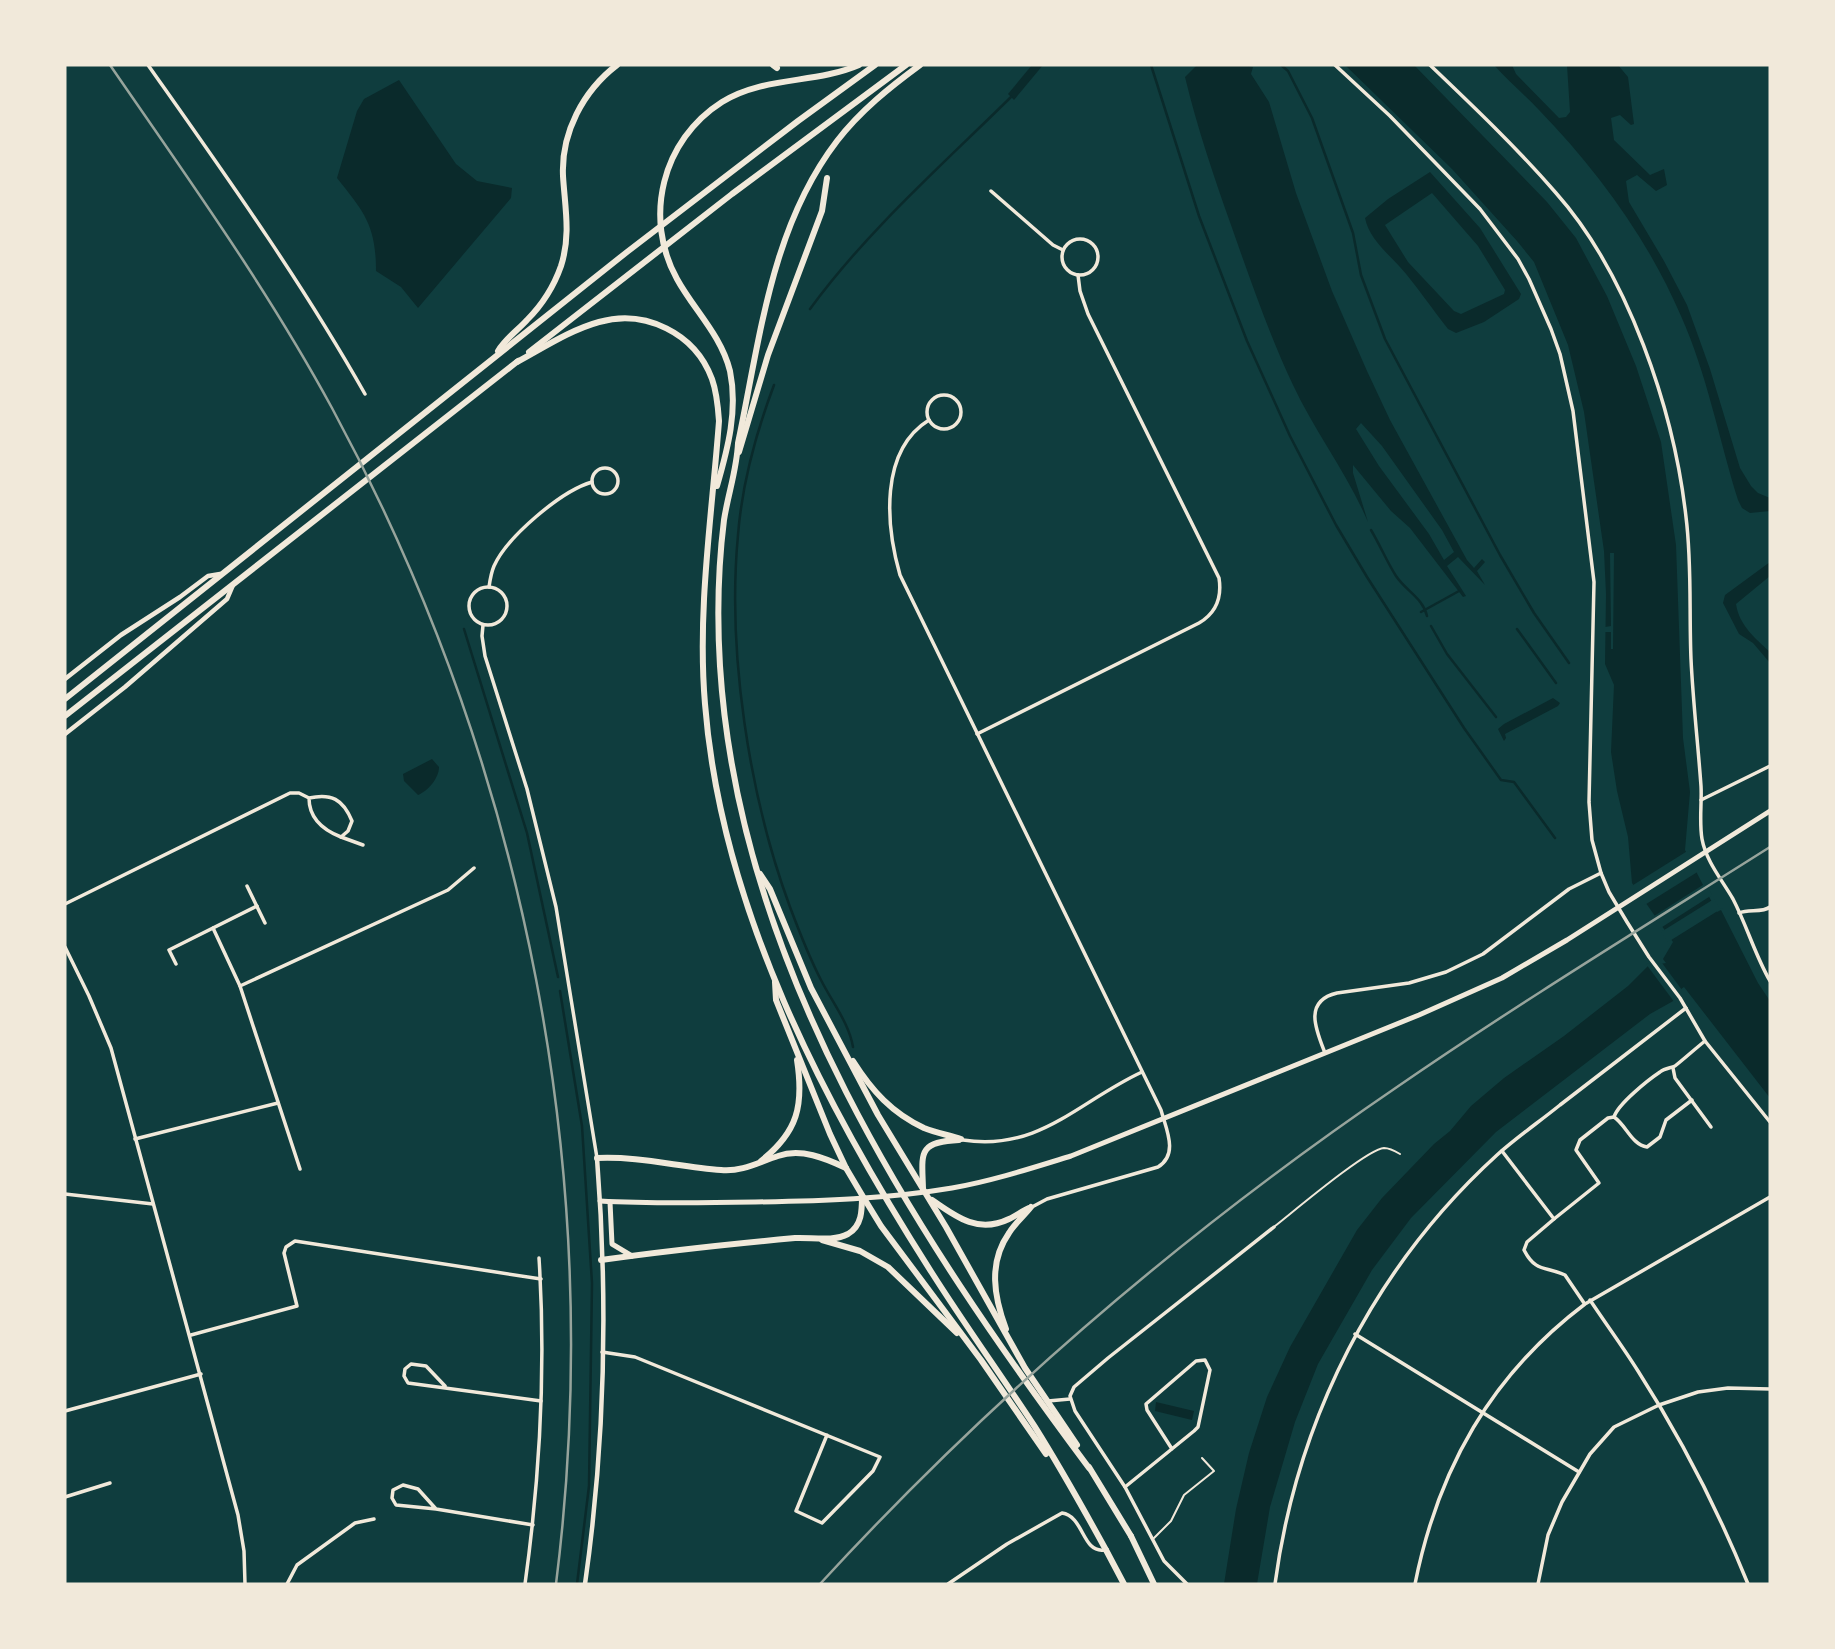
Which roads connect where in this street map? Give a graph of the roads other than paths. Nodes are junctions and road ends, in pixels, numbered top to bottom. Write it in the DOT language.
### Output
graph roads {
  1 [pos="148,65"];
  2 [pos="617,65"];
  3 [pos="859,65"];
  4 [pos="876,65"];
  5 [pos="906,65"];
  6 [pos="920,65"];
  7 [pos="1335,65"];
  8 [pos="1430,65"];
  9 [pos="827,178"];
  10 [pos="991,191"];
  11 [pos="1063,250"];
  12 [pos="1078,275"];
  13 [pos="495,356"];
  14 [pos="517,362"];
  15 [pos="365,394"];
  16 [pos="929,420"];
  17 [pos="737,458"];
  18 [pos="592,482"];
  19 [pos="714,497"];
  20 [pos="221,573"];
  21 [pos="233,584"];
  22 [pos="489,587"];
  23 [pos="483,625"];
  24 [pos="65,679"];
  25 [pos="65,699"];
  26 [pos="65,716"];
  27 [pos="65,734"];
  28 [pos="977,734"];
  29 [pos="1770,766"];
  30 [pos="309,798"];
  31 [pos="1701,800"];
  32 [pos="1770,811"];
  33 [pos="341,837"];
  34 [pos="363,845"];
  35 [pos="755,867"];
  36 [pos="474,868"];
  37 [pos="1601,873"];
  38 [pos="247,886"];
  39 [pos="65,904"];
  40 [pos="257,906"];
  41 [pos="1768,909"];
  42 [pos="1739,913"];
  43 [pos="1770,917"];
  44 [pos="265,923"];
  45 [pos="214,928"];
  46 [pos="65,947"];
  47 [pos="176,964"];
  48 [pos="775,976"];
  49 [pos="1770,981"];
  50 [pos="240,986"];
  51 [pos="1686,1008"];
  52 [pos="836,1036"];
  53 [pos="1704,1041"];
  54 [pos="795,1048"];
  55 [pos="1325,1053"];
  56 [pos="1674,1068"];
  57 [pos="1142,1072"];
  58 [pos="1692,1100"];
  59 [pos="278,1103"];
  60 [pos="1614,1117"];
  61 [pos="1163,1119"];
  62 [pos="1770,1122"];
  63 [pos="1712,1127"];
  64 [pos="135,1139"];
  65 [pos="961,1139"];
  66 [pos="1502,1151"];
  67 [pos="1400,1154"];
  68 [pos="597,1158"];
  69 [pos="757,1164"];
  70 [pos="846,1168"];
  71 [pos="300,1169"];
  72 [pos="923,1189"];
  73 [pos="65,1194"];
  74 [pos="862,1195"];
  75 [pos="927,1197"];
  76 [pos="1770,1197"];
  77 [pos="600,1201"];
  78 [pos="610,1202"];
  79 [pos="154,1204"];
  80 [pos="1031,1207"];
  81 [pos="1554,1219"];
  82 [pos="1275,1227"];
  83 [pos="817,1238"];
  84 [pos="632,1256"];
  85 [pos="539,1258"];
  86 [pos="601,1260"];
  87 [pos="541,1279"];
  88 [pos="1590,1300"];
  89 [pos="1585,1304"];
  90 [pos="1355,1334"];
  91 [pos="190,1335"];
  92 [pos="966,1340"];
  93 [pos="1013,1347"];
  94 [pos="602,1352"];
  95 [pos="201,1374"];
  96 [pos="445,1386"];
  97 [pos="1770,1389"];
  98 [pos="1070,1399"];
  99 [pos="1043,1400"];
  100 [pos="541,1401"];
  101 [pos="1659,1405"];
  102 [pos="65,1411"];
  103 [pos="1482,1412"];
  104 [pos="827,1434"];
  105 [pos="1172,1449"];
  106 [pos="1202,1458"];
  107 [pos="1579,1472"];
  108 [pos="110,1483"];
  109 [pos="1070,1485"];
  110 [pos="1125,1487"];
  111 [pos="65,1497"];
  112 [pos="436,1509"];
  113 [pos="373,1519"];
  114 [pos="533,1525"];
  115 [pos="1153,1539"];
  116 [pos="1106,1550"];
  117 [pos="245,1584"];
  118 [pos="287,1584"];
  119 [pos="525,1584"];
  120 [pos="586,1584"];
  121 [pos="948,1584"];
  122 [pos="1124,1584"];
  123 [pos="1154,1584"];
  124 [pos="1187,1584"];
  125 [pos="1275,1584"];
  126 [pos="1415,1584"];
  127 [pos="1538,1584"];
  128 [pos="1748,1584"];
  1 -- 15 [label="street"];
  2 -- 13 [label="main road"];
  3 -- 19 [label="main road"];
  4 -- 13 [label="main road"];
  5 -- 14 [label="main road"];
  6 -- 17 [label="main road"];
  7 -- 37 [label="street"];
  8 -- 31 [label="street"];
  9 -- 17 [label="main road"];
  10 -- 11 [label="street"];
  11 -- 12 [label="street"];
  11 -- 12 [label="street"];
  12 -- 28 [label="street"];
  13 -- 20 [label="main road"];
  14 -- 19 [label="main road"];
  14 -- 21 [label="main road"];
  16 -- 16 [label="street"];
  16 -- 28 [label="street"];
  17 -- 35 [label="main road"];
  18 -- 18 [label="street"];
  18 -- 22 [label="street"];
  19 -- 48 [label="main road"];
  20 -- 24 [label="street"];
  20 -- 25 [label="main road"];
  21 -- 26 [label="main road"];
  21 -- 27 [label="street"];
  22 -- 23 [label="street"];
  22 -- 23 [label="street"];
  23 -- 68 [label="street"];
  28 -- 57 [label="street"];
  29 -- 31 [label="street"];
  30 -- 33 [label="street"];
  30 -- 33 [label="street"];
  30 -- 39 [label="street"];
  31 -- 42 [label="street"];
  32 -- 55 [label="main road"];
  33 -- 34 [label="street"];
  35 -- 52 [label="main road"];
  35 -- 99 [label="main road"];
  36 -- 50 [label="street"];
  37 -- 51 [label="street"];
  37 -- 55 [label="street"];
  38 -- 40 [label="street"];
  40 -- 44 [label="street"];
  40 -- 45 [label="street"];
  41 -- 42 [label="street"];
  41 -- 43 [label="street"];
  42 -- 49 [label="street"];
  45 -- 47 [label="street"];
  45 -- 50 [label="street"];
  46 -- 64 [label="street"];
  48 -- 54 [label="main road"];
  48 -- 109 [label="main road"];
  50 -- 59 [label="street"];
  51 -- 53 [label="street"];
  51 -- 66 [label="street"];
  52 -- 65 [label="main road"];
  52 -- 72 [label="main road"];
  53 -- 56 [label="street"];
  53 -- 62 [label="street"];
  54 -- 69 [label="main road"];
  54 -- 70 [label="main road"];
  55 -- 61 [label="main road"];
  56 -- 58 [label="street"];
  56 -- 60 [label="street"];
  57 -- 61 [label="street"];
  57 -- 65 [label="street"];
  58 -- 60 [label="street"];
  58 -- 63 [label="street"];
  59 -- 64 [label="street"];
  59 -- 71 [label="street"];
  60 -- 81 [label="street"];
  61 -- 78 [label="main road"];
  61 -- 80 [label="street"];
  64 -- 79 [label="street"];
  65 -- 72 [label="main road"];
  66 -- 81 [label="street"];
  66 -- 90 [label="street"];
  67 -- 82 [label="lane"];
  68 -- 69 [label="main road"];
  68 -- 77 [label="street"];
  69 -- 70 [label="main road"];
  70 -- 74 [label="main road"];
  72 -- 75 [label="main road"];
  73 -- 79 [label="street"];
  74 -- 83 [label="main road"];
  74 -- 92 [label="main road"];
  75 -- 80 [label="main road"];
  75 -- 93 [label="main road"];
  76 -- 88 [label="street"];
  77 -- 78 [label="main road"];
  77 -- 86 [label="street"];
  78 -- 84 [label="main road"];
  79 -- 91 [label="street"];
  80 -- 93 [label="main road"];
  81 -- 89 [label="street"];
  82 -- 98 [label="street"];
  83 -- 84 [label="main road"];
  83 -- 92 [label="main road"];
  84 -- 86 [label="main road"];
  85 -- 87 [label="street"];
  86 -- 94 [label="street"];
  87 -- 91 [label="street"];
  87 -- 100 [label="street"];
  88 -- 89 [label="street"];
  88 -- 101 [label="street"];
  89 -- 103 [label="street"];
  90 -- 103 [label="street"];
  90 -- 125 [label="street"];
  91 -- 95 [label="street"];
  92 -- 109 [label="main road"];
  93 -- 99 [label="main road"];
  94 -- 104 [label="street"];
  94 -- 120 [label="street"];
  95 -- 102 [label="street"];
  95 -- 117 [label="street"];
  96 -- 96 [label="street"];
  96 -- 100 [label="street"];
  97 -- 101 [label="street"];
  98 -- 99 [label="street"];
  98 -- 110 [label="street"];
  99 -- 123 [label="main road"];
  100 -- 114 [label="street"];
  101 -- 107 [label="street"];
  101 -- 128 [label="street"];
  103 -- 107 [label="street"];
  103 -- 126 [label="street"];
  104 -- 104 [label="street"];
  105 -- 105 [label="street"];
  105 -- 110 [label="street"];
  106 -- 115 [label="lane"];
  107 -- 127 [label="street"];
  108 -- 111 [label="street"];
  109 -- 116 [label="main road"];
  110 -- 115 [label="street"];
  112 -- 112 [label="street"];
  112 -- 114 [label="street"];
  113 -- 118 [label="street"];
  114 -- 119 [label="street"];
  115 -- 124 [label="street"];
  116 -- 121 [label="street"];
  116 -- 122 [label="main road"];
}
